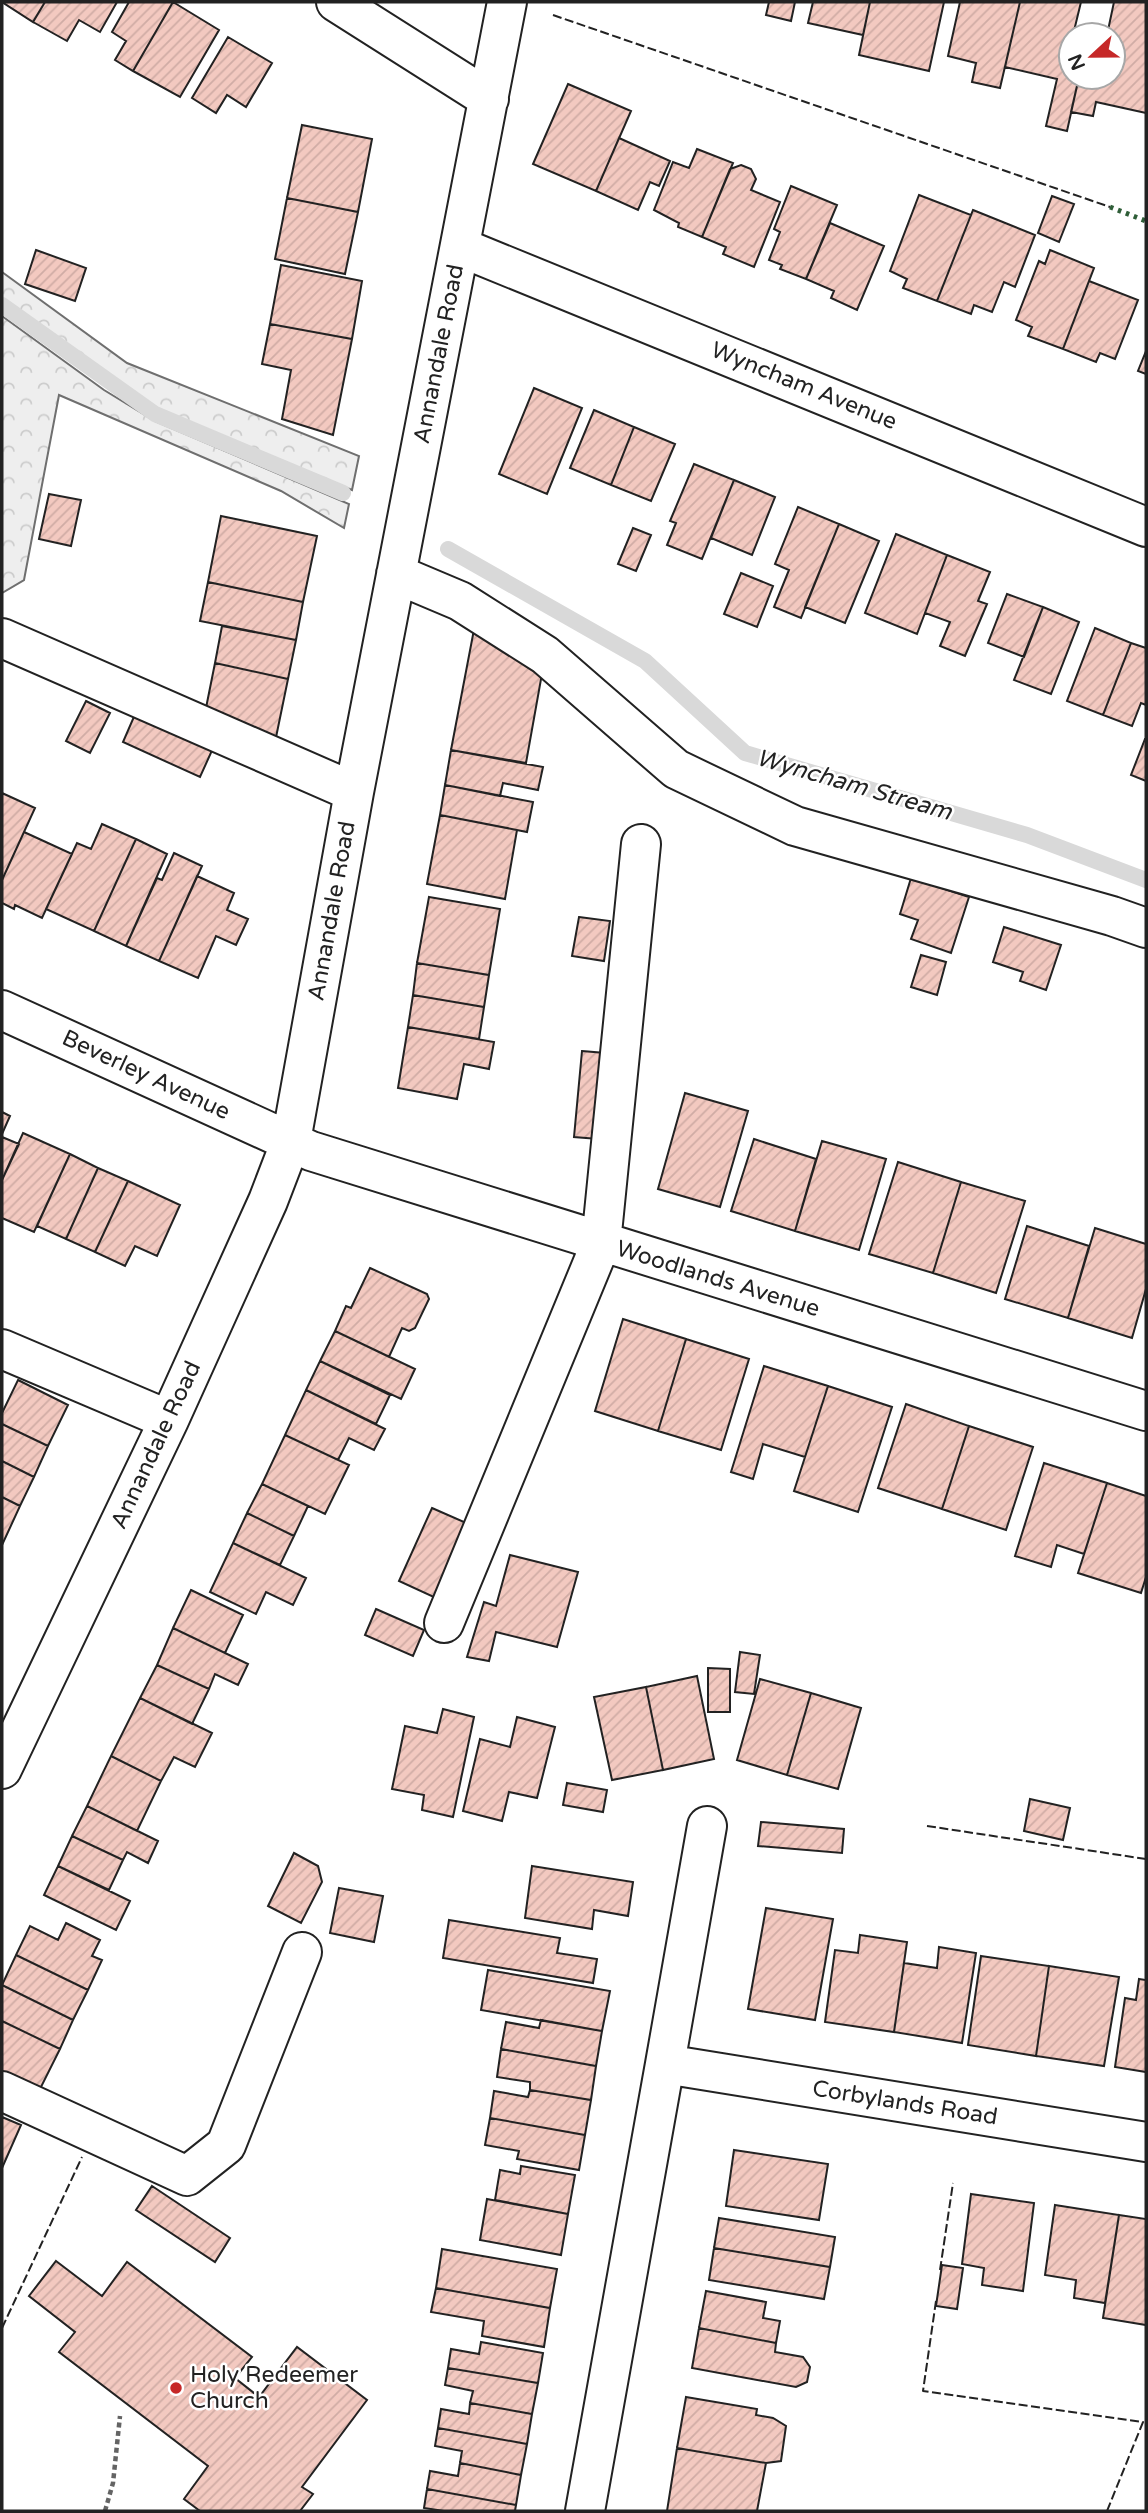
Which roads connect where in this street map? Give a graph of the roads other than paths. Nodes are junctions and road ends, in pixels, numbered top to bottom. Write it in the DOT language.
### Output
graph roads {
  1 [pos="336,2"];
  2 [pos="508,2"];
  3 [pos="489,99"];
  4 [pos="460,247"];
  5 [pos="1146,527"];
  6 [pos="398,567"];
  7 [pos="2,638"];
  8 [pos="354,792"];
  9 [pos="641,844"];
  10 [pos="1146,928"];
  11 [pos="2,1010"];
  12 [pos="291,1141"];
  13 [pos="601,1242"];
  14 [pos="2,1349"];
  15 [pos="1146,1411"];
  16 [pos="169,1420"];
  17 [pos="444,1623"];
  18 [pos="2,1769"];
  19 [pos="708,1826"];
  20 [pos="302,1952"];
  21 [pos="665,2064"];
  22 [pos="2,2091"];
  23 [pos="1146,2142"];
  24 [pos="585,2511"];
  1 -- 3 [label="street"];
  2 -- 3 [label="street, Annandale Road"];
  3 -- 4 [label="street, Annandale Road"];
  4 -- 5 [label="street, Wyncham Avenue"];
  4 -- 6 [label="street, Annandale Road"];
  6 -- 8 [label="street, Annandale Road"];
  6 -- 10 [label="street"];
  7 -- 8 [label="street"];
  8 -- 12 [label="street, Annandale Road"];
  9 -- 13 [label="street"];
  11 -- 12 [label="street, Beverley Avenue"];
  12 -- 13 [label="street, Woodlands Avenue"];
  12 -- 16 [label="street, Annandale Road"];
  13 -- 15 [label="street, Woodlands Avenue"];
  13 -- 17 [label="street"];
  14 -- 16 [label="street"];
  16 -- 18 [label="street, Annandale Road"];
  19 -- 21 [label="street"];
  20 -- 22 [label="street"];
  21 -- 23 [label="street, Corbylands Road"];
  21 -- 24 [label="street"];
}
